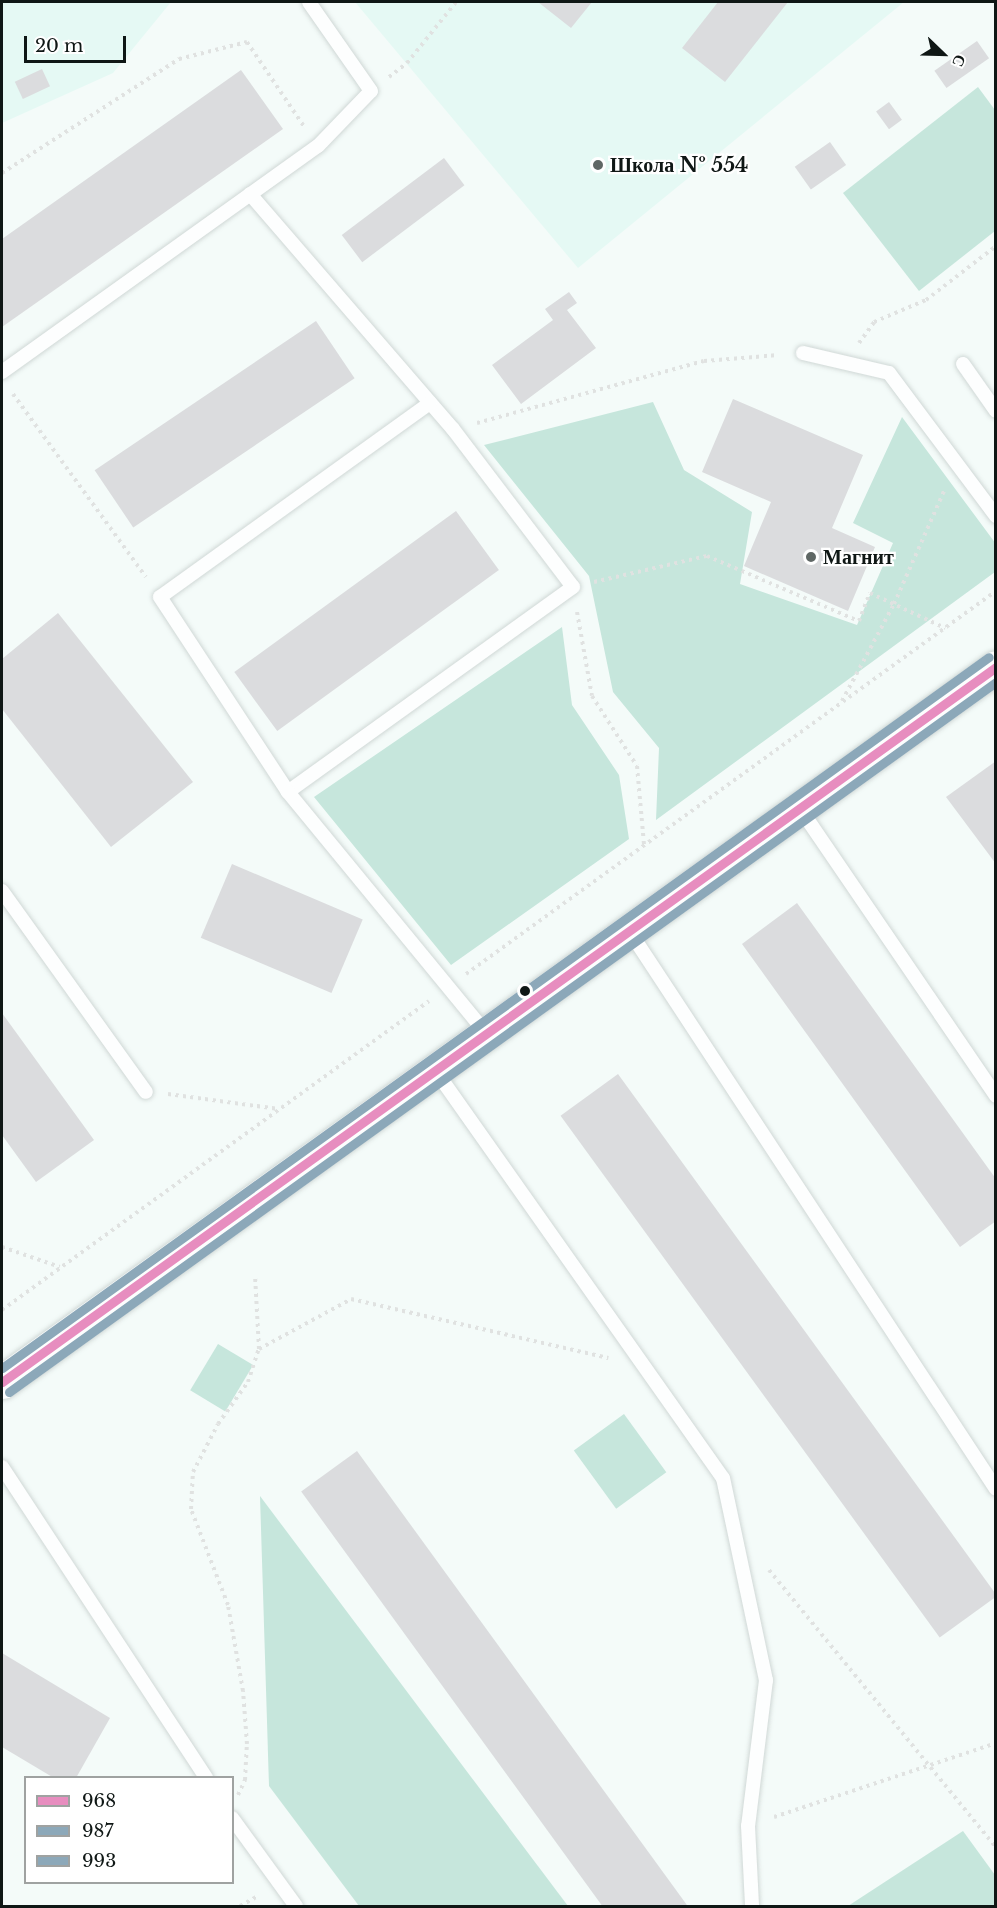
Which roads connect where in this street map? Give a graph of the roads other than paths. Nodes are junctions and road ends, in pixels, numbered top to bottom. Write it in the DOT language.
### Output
graph roads {
  1 [pos="309,2"];
  2 [pos="250,194"];
  3 [pos="803,353"];
  4 [pos="963,364"];
  5 [pos="2,372"];
  6 [pos="430,403"];
  7 [pos="996,411"];
  8 [pos="996,516"];
  9 [pos="996,667"];
  10 [pos="288,792"];
  11 [pos="801,810"];
  12 [pos="2,891"];
  13 [pos="630,932"];
  14 [pos="486,1033"];
  15 [pos="435,1070"];
  16 [pos="146,1092"];
  17 [pos="996,1096"];
  18 [pos="2,1382"];
  19 [pos="989,1466"];
  20 [pos="2,1467"];
  21 [pos="996,1489"];
  22 [pos="205,1776"];
  23 [pos="234,1821"];
  24 [pos="296,1906"];
  25 [pos="752,1906"];
  1 -- 2 [label="lane"];
  2 -- 5 [label="lane"];
  2 -- 6 [label="lane"];
  3 -- 8 [label="lane"];
  4 -- 7 [label="lane"];
  6 -- 10 [label="lane"];
  6 -- 10 [label="lane"];
  9 -- 11 [label="street"];
  10 -- 14 [label="lane"];
  11 -- 13 [label="street"];
  11 -- 17 [label="lane"];
  12 -- 16 [label="lane"];
  13 -- 14 [label="street"];
  13 -- 19 [label="lane"];
  14 -- 15 [label="street"];
  15 -- 18 [label="street"];
  15 -- 25 [label="lane"];
  19 -- 21 [label="lane"];
  20 -- 22 [label="lane"];
  23 -- 24 [label="lane"];
}
